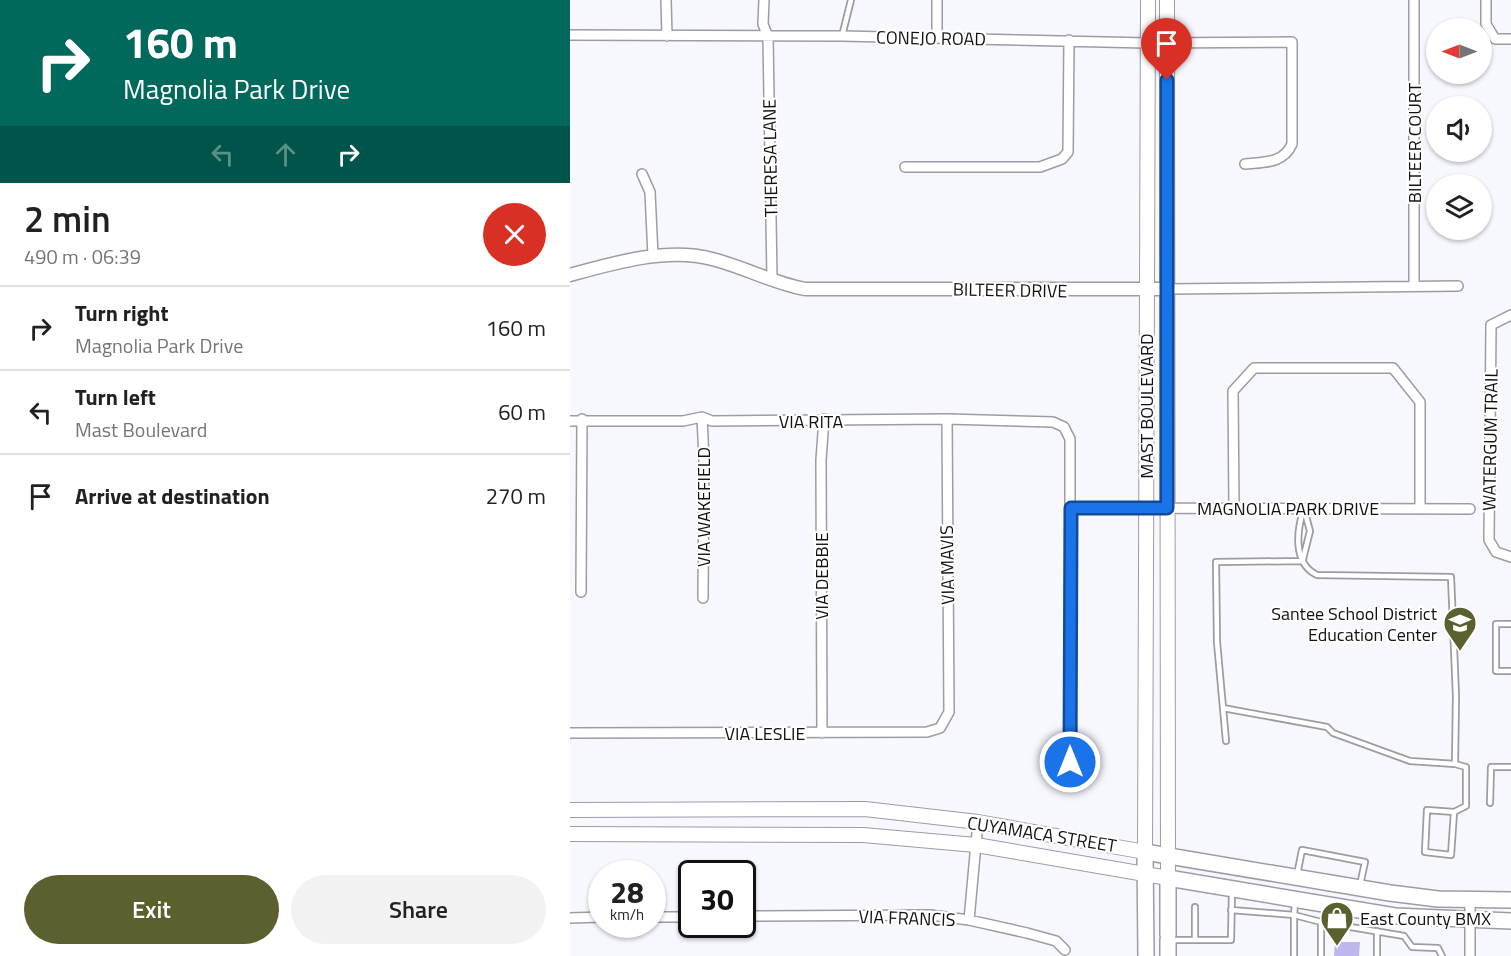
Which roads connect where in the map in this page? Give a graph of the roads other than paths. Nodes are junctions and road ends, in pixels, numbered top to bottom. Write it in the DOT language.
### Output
graph roads {
  1 [pos="666,0"];
  2 [pos="764,0"];
  3 [pos="851,0"];
  4 [pos="936,0"];
  5 [pos="1148,0"];
  6 [pos="1167,0"];
  7 [pos="1414,0"];
  8 [pos="1486,0"];
  9 [pos="570,35"];
  10 [pos="667,36"];
  11 [pos="842,36"];
  12 [pos="768,37"];
  13 [pos="937,38"];
  14 [pos="1511,39"];
  15 [pos="1069,40"];
  16 [pos="1147,43"];
  17 [pos="1167,43"];
  18 [pos="1245,164"];
  19 [pos="905,166"];
  20 [pos="642,174"];
  21 [pos="653,256"];
  22 [pos="570,275"];
  23 [pos="772,278"];
  24 [pos="1414,286"];
  25 [pos="1458,286"];
  26 [pos="1147,289"];
  27 [pos="1166,289"];
  28 [pos="1511,315"];
  29 [pos="702,417"];
  30 [pos="582,419"];
  31 [pos="824,419"];
  32 [pos="947,419"];
  33 [pos="570,421"];
  34 [pos="1071,508"];
  35 [pos="1146,508"];
  36 [pos="1167,508"];
  37 [pos="1234,508"];
  38 [pos="1304,508"];
  39 [pos="1420,508"];
  40 [pos="1470,509"];
  41 [pos="1511,557"];
  42 [pos="1303,561"];
  43 [pos="581,592"];
  44 [pos="703,598"];
  45 [pos="1511,624"];
  46 [pos="1511,671"];
  47 [pos="1223,708"];
  48 [pos="949,712"];
  49 [pos="570,733"];
  50 [pos="822,733"];
  51 [pos="1226,741"];
  52 [pos="1455,764"];
  53 [pos="1511,767"];
  54 [pos="1059,782"];
  55 [pos="1490,803"];
  56 [pos="570,810"];
  57 [pos="1454,812"];
  58 [pos="978,822"];
  59 [pos="570,834"];
  60 [pos="976,845"];
  61 [pos="1145,852"];
  62 [pos="1167,854"];
  63 [pos="1145,874"];
  64 [pos="1296,877"];
  65 [pos="1168,878"];
  66 [pos="1359,888"];
  67 [pos="1232,889"];
  68 [pos="1296,900"];
  69 [pos="1470,900"];
  70 [pos="1511,900"];
  71 [pos="1195,907"];
  72 [pos="1231,910"];
  73 [pos="1294,915"];
  74 [pos="756,916"];
  75 [pos="588,917"];
  76 [pos="570,918"];
  77 [pos="969,920"];
  78 [pos="1470,921"];
  79 [pos="1511,921"];
  80 [pos="1322,922"];
  81 [pos="1377,931"];
  82 [pos="1195,940"];
  83 [pos="1168,944"];
  84 [pos="1065,950"];
  85 [pos="1146,956"];
  86 [pos="1294,956"];
  87 [pos="1322,956"];
  88 [pos="1377,956"];
  89 [pos="1442,956"];
  90 [pos="1470,956"];
  1 -- 10 [label="street"];
  2 -- 12 [label="street, THERESA LANE"];
  3 -- 11 [label="lane"];
  4 -- 13 [label="street"];
  5 -- 16 [label="main road, MAST BOULEVARD"];
  6 -- 17 [label="main road, MAST BOULEVARD"];
  7 -- 24 [label="street, BILTEER COURT"];
  8 -- 14 [label="street"];
  9 -- 10 [label="street, CONEJO ROAD"];
  10 -- 12 [label="street, CONEJO ROAD"];
  11 -- 12 [label="street, CONEJO ROAD"];
  11 -- 13 [label="street, CONEJO ROAD"];
  12 -- 23 [label="street, THERESA LANE"];
  13 -- 15 [label="street, CONEJO ROAD"];
  15 -- 16 [label="street, CONEJO ROAD"];
  15 -- 19 [label="street"];
  16 -- 17 [label="street, CONEJO ROAD"];
  16 -- 26 [label="main road, MAST BOULEVARD"];
  17 -- 18 [label="street, CONEJO ROAD"];
  17 -- 27 [label="main road, MAST BOULEVARD"];
  20 -- 21 [label="street"];
  21 -- 22 [label="street, BILTEER DRIVE"];
  21 -- 23 [label="street, BILTEER DRIVE"];
  23 -- 26 [label="street, BILTEER DRIVE"];
  24 -- 25 [label="street, BILTEER DRIVE"];
  24 -- 27 [label="street, BILTEER DRIVE"];
  26 -- 27 [label="street, BILTEER DRIVE"];
  26 -- 35 [label="main road, MAST BOULEVARD"];
  27 -- 36 [label="main road, MAST BOULEVARD"];
  28 -- 41 [label="street, WATERGUM TRAIL"];
  29 -- 30 [label="street, VIA RITA"];
  29 -- 31 [label="street, VIA RITA"];
  29 -- 44 [label="street, VIA WAKEFIELD"];
  30 -- 33 [label="street, VIA RITA"];
  30 -- 43 [label="street"];
  31 -- 32 [label="street, VIA RITA"];
  31 -- 50 [label="street, VIA DEBBIE"];
  32 -- 34 [label="street, VIA RITA"];
  32 -- 48 [label="street, VIA MAVIS"];
  34 -- 35 [label="street, MAGNOLIA PARK DRIVE"];
  34 -- 54 [label="street"];
  35 -- 36 [label="street, MAGNOLIA PARK DRIVE"];
  35 -- 61 [label="main road, MAST BOULEVARD"];
  36 -- 37 [label="street, MAGNOLIA PARK DRIVE"];
  36 -- 62 [label="main road, MAST BOULEVARD"];
  37 -- 38 [label="street, MAGNOLIA PARK DRIVE"];
  37 -- 39 [label="street"];
  38 -- 39 [label="street, MAGNOLIA PARK DRIVE"];
  38 -- 42 [label="lane"];
  38 -- 42 [label="lane"];
  39 -- 40 [label="street, MAGNOLIA PARK DRIVE"];
  42 -- 47 [label="lane"];
  42 -- 52 [label="lane"];
  45 -- 46 [label="lane"];
  47 -- 51 [label="lane"];
  47 -- 52 [label="lane"];
  48 -- 50 [label="street, VIA LESLIE"];
  49 -- 50 [label="street, VIA LESLIE"];
  52 -- 57 [label="lane"];
  53 -- 55 [label="lane"];
  56 -- 58 [label="main road, CUYAMACA STREET"];
  57 -- 57 [label="lane"];
  58 -- 60 [label="street"];
  58 -- 61 [label="main road, CUYAMACA STREET"];
  59 -- 60 [label="main road, CUYAMACA STREET"];
  60 -- 63 [label="main road, CUYAMACA STREET"];
  60 -- 77 [label="street"];
  61 -- 62 [label="main road, CUYAMACA STREET"];
  61 -- 63 [label="main road, MAST BOULEVARD"];
  62 -- 64 [label="main road, CUYAMACA STREET"];
  62 -- 65 [label="main road, MAST BOULEVARD"];
  63 -- 65 [label="main road, CUYAMACA STREET"];
  63 -- 85 [label="main road, MAST BOULEVARD"];
  64 -- 66 [label="main road, CUYAMACA STREET"];
  64 -- 66 [label="lane"];
  65 -- 67 [label="main road, CUYAMACA STREET"];
  65 -- 83 [label="main road, MAST BOULEVARD"];
  66 -- 69 [label="main road, CUYAMACA STREET"];
  67 -- 68 [label="main road, CUYAMACA STREET"];
  67 -- 72 [label="lane"];
  68 -- 73 [label="lane"];
  68 -- 78 [label="main road, CUYAMACA STREET"];
  69 -- 70 [label="main road, CUYAMACA STREET"];
  69 -- 78 [label="street"];
  71 -- 82 [label="lane"];
  72 -- 73 [label="lane"];
  72 -- 82 [label="lane"];
  73 -- 80 [label="lane"];
  73 -- 86 [label="lane"];
  74 -- 77 [label="street, VIA FRANCIS"];
  75 -- 76 [label="street"];
  77 -- 84 [label="street, VIA FRANCIS"];
  78 -- 79 [label="main road, CUYAMACA STREET"];
  78 -- 90 [label="street"];
  80 -- 81 [label="lane"];
  80 -- 87 [label="lane"];
  81 -- 88 [label="lane"];
  81 -- 89 [label="lane"];
  82 -- 83 [label="lane"];
}
